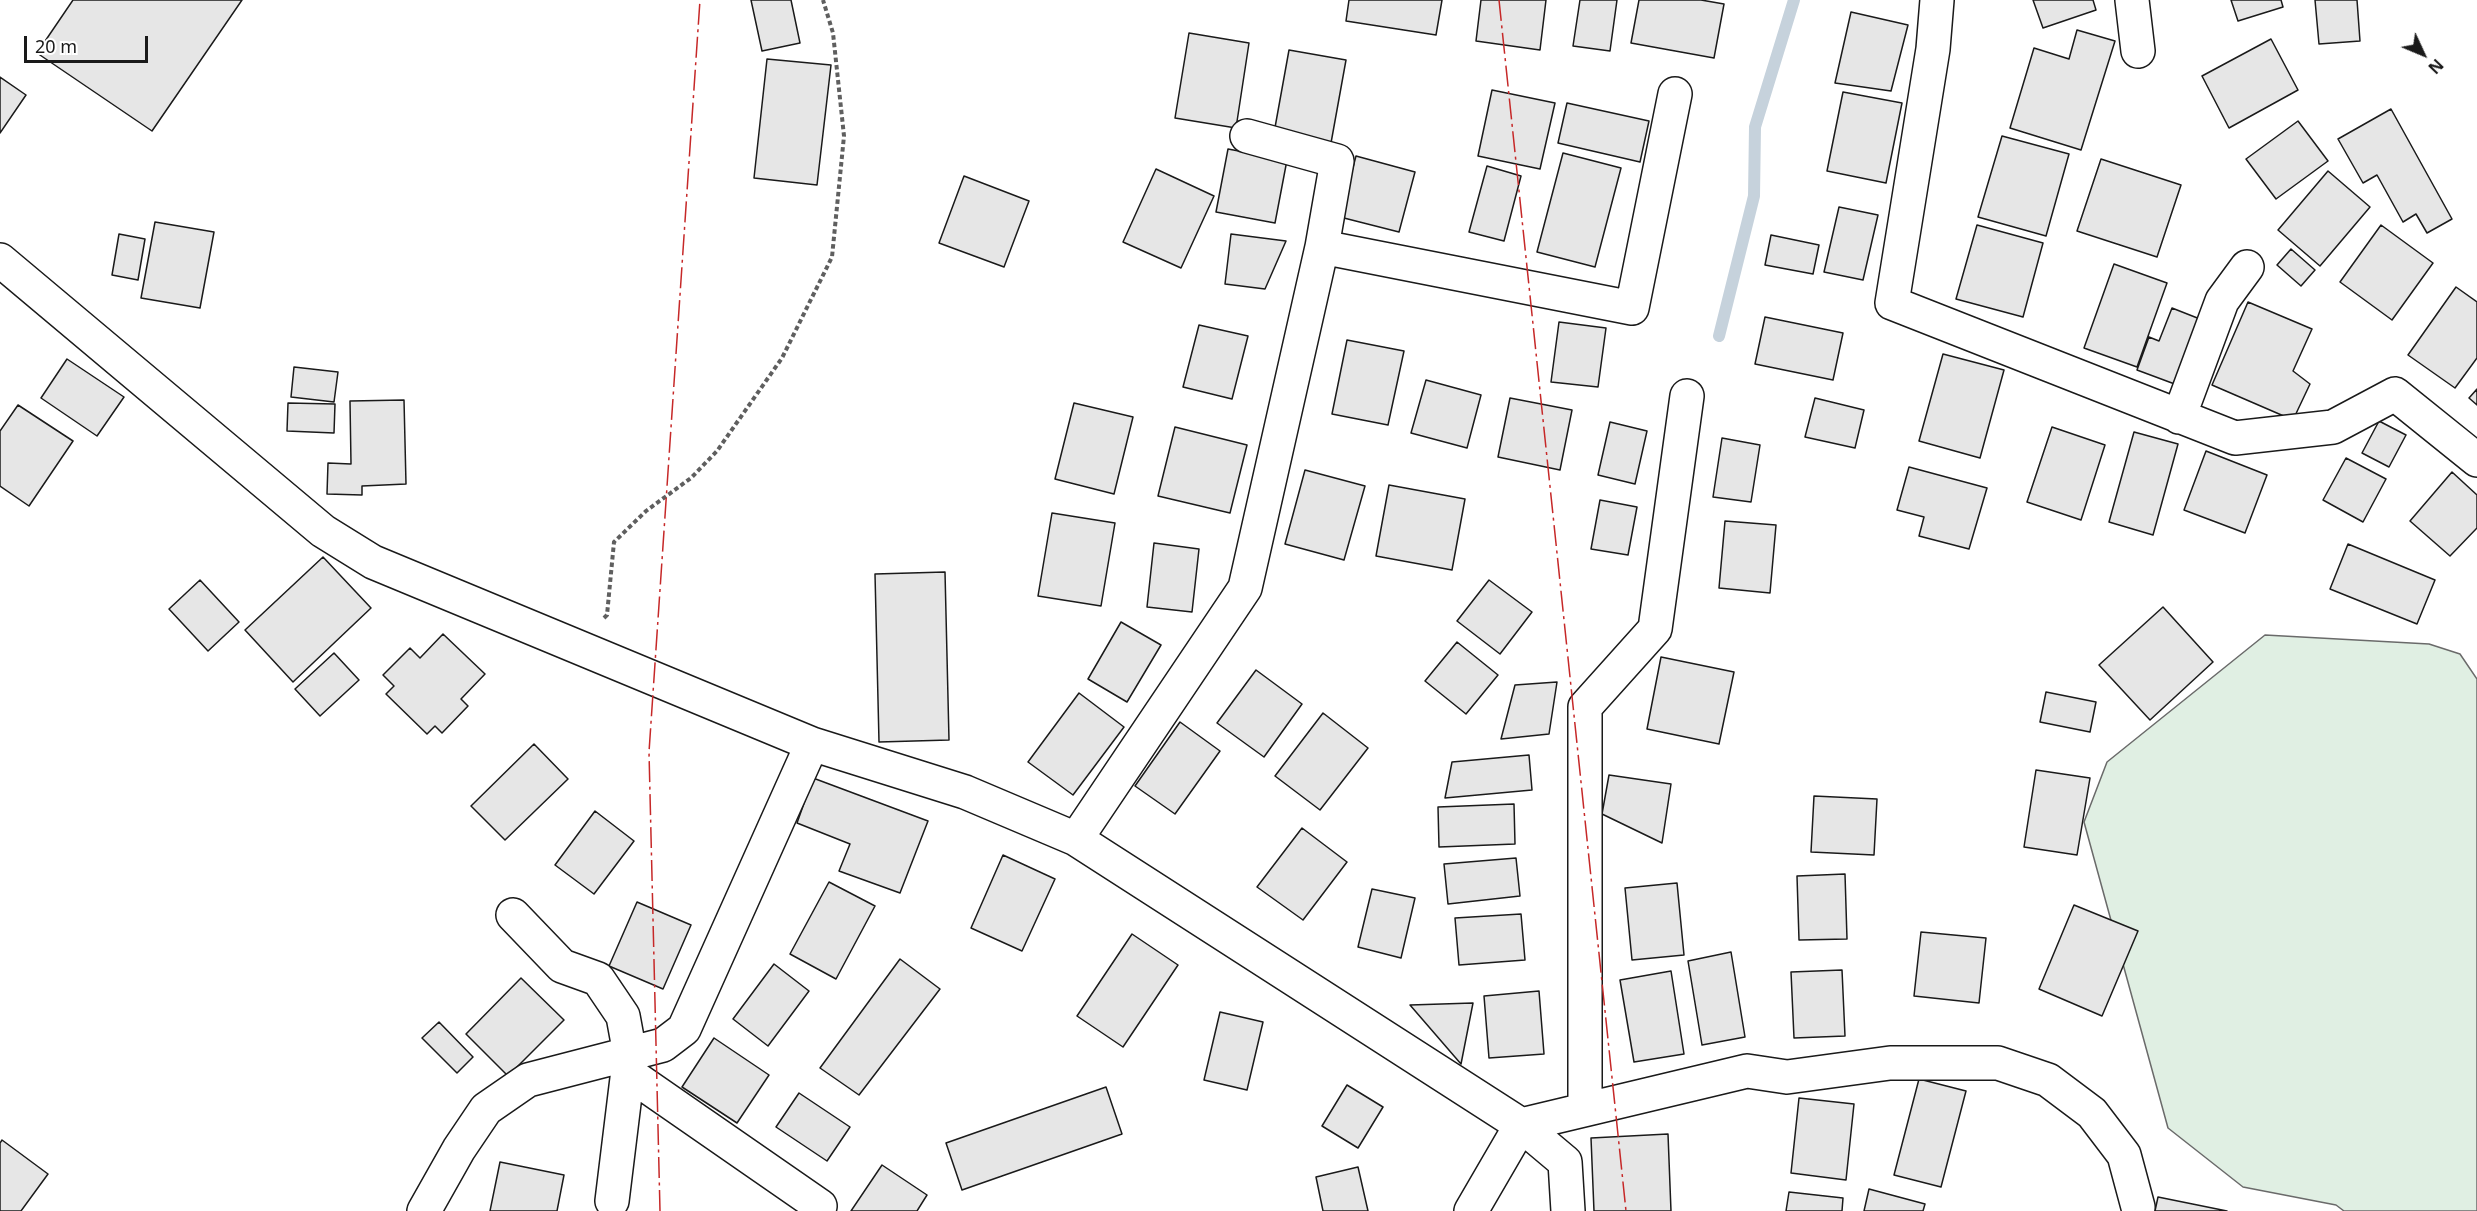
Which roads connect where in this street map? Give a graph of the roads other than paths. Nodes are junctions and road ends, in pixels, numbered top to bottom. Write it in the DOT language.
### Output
graph roads {
  1 [pos="1937,0"];
  2 [pos="2132,0"];
  3 [pos="2138,51"];
  4 [pos="1675,94"];
  5 [pos="1247,136"];
  6 [pos="1323,247"];
  7 [pos="0,260"];
  8 [pos="2247,267"];
  9 [pos="1687,396"];
  10 [pos="2180,417"];
  11 [pos="2477,460"];
  12 [pos="813,744"];
  13 [pos="1076,839"];
  14 [pos="513,915"];
  15 [pos="629,1063"];
  16 [pos="1585,1108"];
  17 [pos="1521,1125"];
  18 [pos="612,1201"];
  19 [pos="820,1206"];
  20 [pos="2138,1207"];
  21 [pos="424,1211"];
  22 [pos="1471,1211"];
  23 [pos="1568,1211"];
  1 -- 10 [label="street"];
  2 -- 3 [label="street"];
  4 -- 6 [label="street"];
  5 -- 6 [label="street"];
  6 -- 13 [label="street"];
  7 -- 12 [label="street"];
  8 -- 10 [label="street"];
  9 -- 16 [label="street"];
  10 -- 11 [label="street"];
  12 -- 13 [label="street"];
  12 -- 15 [label="street"];
  13 -- 17 [label="street"];
  14 -- 15 [label="street"];
  15 -- 18 [label="street"];
  15 -- 19 [label="street"];
  15 -- 21 [label="street"];
  16 -- 17 [label="street"];
  16 -- 20 [label="street"];
  17 -- 22 [label="street"];
  17 -- 23 [label="street"];
}
